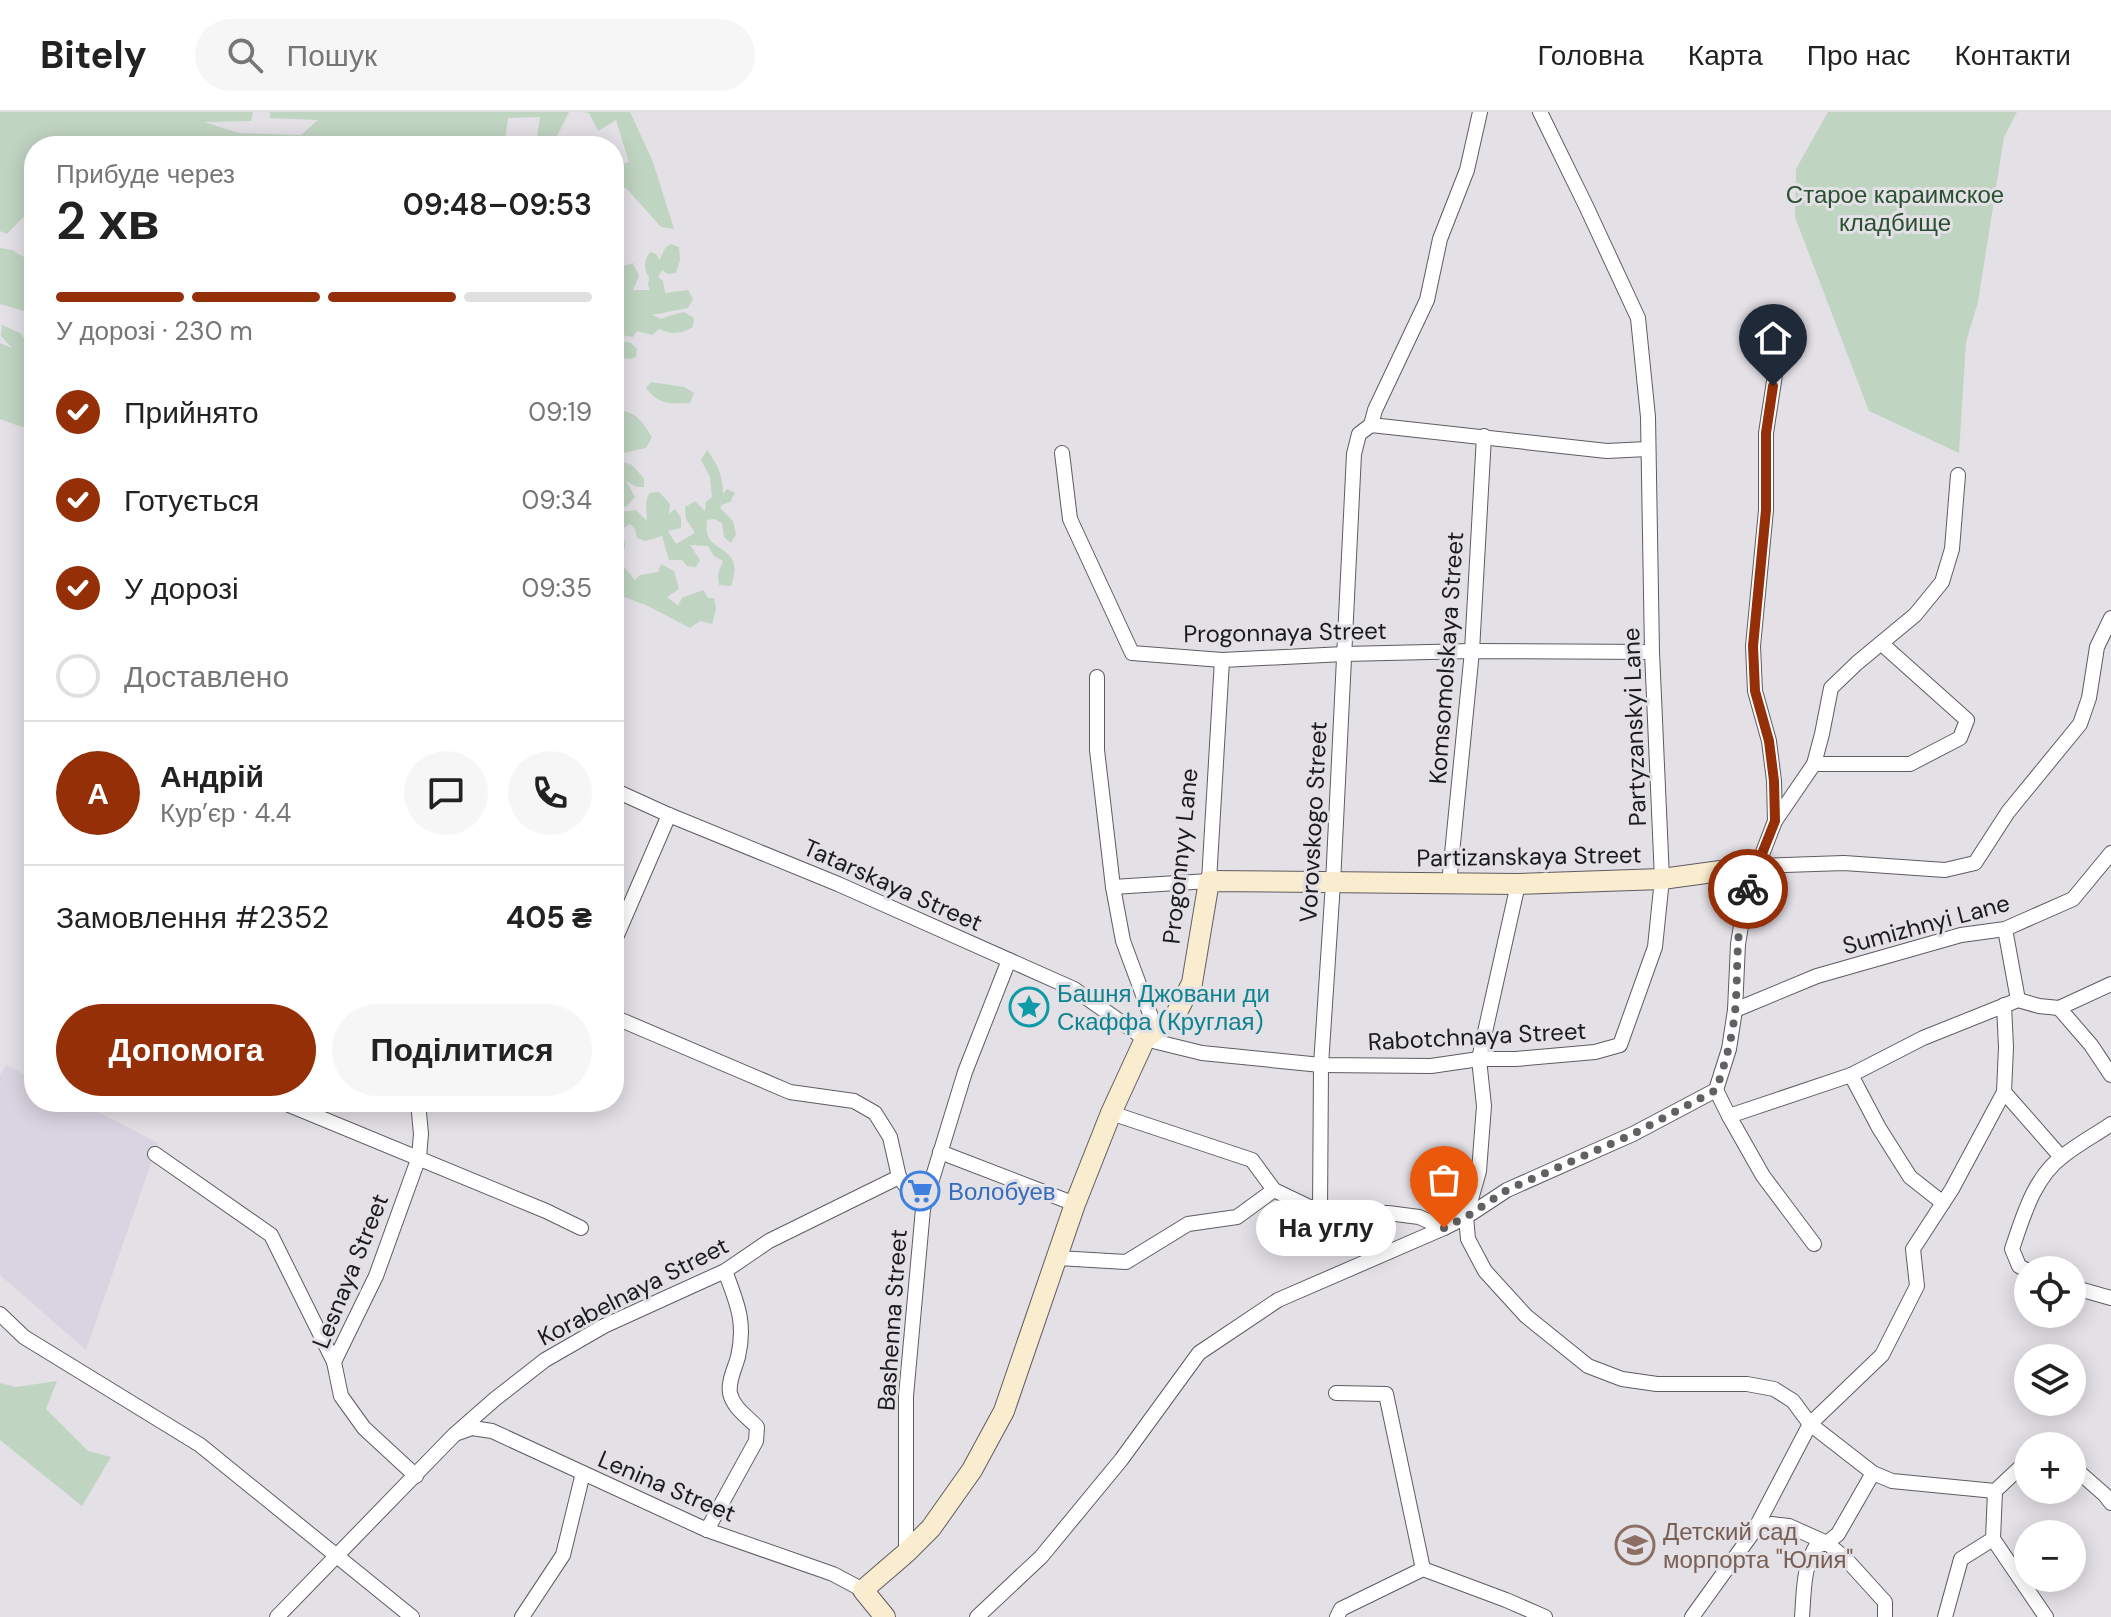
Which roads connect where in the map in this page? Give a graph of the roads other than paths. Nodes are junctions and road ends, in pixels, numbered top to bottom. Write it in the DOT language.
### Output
graph roads {
  1 [pos="1480,112"];
  2 [pos="1540,112"];
  3 [pos="1777,362"];
  4 [pos="1365,430"];
  5 [pos="1484,436"];
  6 [pos="1647,449"];
  7 [pos="1062,453"];
  8 [pos="1958,475"];
  9 [pos="2111,618"];
  10 [pos="1882,644"];
  11 [pos="1472,651"];
  12 [pos="1652,652"];
  13 [pos="1344,654"];
  14 [pos="1222,660"];
  15 [pos="1097,677"];
  16 [pos="1814,764"];
  17 [pos="624,795"];
  18 [pos="669,815"];
  19 [pos="1775,821"];
  20 [pos="2111,853"];
  21 [pos="1757,866"];
  22 [pos="1662,879"];
  23 [pos="1209,881"];
  24 [pos="1333,883"];
  25 [pos="1449,884"];
  26 [pos="1518,884"];
  27 [pos="1113,887"];
  28 [pos="624,919"];
  29 [pos="2005,929"];
  30 [pos="1009,960"];
  31 [pos="2108,990"];
  32 [pos="2011,1003"];
  33 [pos="2059,1008"];
  34 [pos="1735,1010"];
  35 [pos="624,1021"];
  36 [pos="1151,1034"];
  37 [pos="1620,1045"];
  38 [pos="1479,1059"];
  39 [pos="1321,1065"];
  40 [pos="1851,1075"];
  41 [pos="2111,1075"];
  42 [pos="1716,1090"];
  43 [pos="2004,1092"];
  44 [pos="307,1112"];
  45 [pos="419,1112"];
  46 [pos="1111,1113"];
  47 [pos="1729,1116"];
  48 [pos="2111,1124"];
  49 [pos="940,1152"];
  50 [pos="155,1154"];
  51 [pos="419,1157"];
  52 [pos="2061,1157"];
  53 [pos="899,1177"];
  54 [pos="1274,1190"];
  55 [pos="1943,1203"];
  56 [pos="1075,1204"];
  57 [pos="923,1209"];
  58 [pos="1320,1212"];
  59 [pos="1466,1217"];
  60 [pos="581,1228"];
  61 [pos="1444,1228"];
  62 [pos="1814,1244"];
  63 [pos="2015,1256"];
  64 [pos="1058,1258"];
  65 [pos="725,1271"];
  66 [pos="2086,1291"];
  67 [pos="2111,1298"];
  68 [pos="0,1314"];
  69 [pos="334,1362"];
  70 [pos="1336,1393"];
  71 [pos="1810,1424"];
  72 [pos="454,1435"];
  73 [pos="583,1473"];
  74 [pos="1873,1473"];
  75 [pos="2014,1473"];
  76 [pos="416,1476"];
  77 [pos="2086,1478"];
  78 [pos="1995,1491"];
  79 [pos="2111,1503"];
  80 [pos="707,1530"];
  81 [pos="1754,1531"];
  82 [pos="1993,1539"];
  83 [pos="1827,1543"];
  84 [pos="906,1553"];
  85 [pos="336,1556"];
  86 [pos="1423,1569"];
  87 [pos="863,1590"];
  88 [pos="277,1617"];
  89 [pos="412,1617"];
  90 [pos="522,1617"];
  91 [pos="885,1617"];
  92 [pos="977,1617"];
  93 [pos="1337,1617"];
  94 [pos="1545,1617"];
  95 [pos="1692,1617"];
  96 [pos="1802,1617"];
  97 [pos="1885,1617"];
  98 [pos="1945,1617"];
  99 [pos="2046,1617"];
  1 -- 4 [label="street, Vorovskogo Street"];
  2 -- 6 [label="street, Partyzanskyi Lane"];
  3 -- 19 [label="street"];
  4 -- 5 [label="street"];
  4 -- 13 [label="street, Vorovskogo Street"];
  5 -- 6 [label="street"];
  5 -- 11 [label="street, Komsomolskaya Street"];
  6 -- 12 [label="street, Partyzanskyi Lane"];
  7 -- 14 [label="street, Progonnaya Street"];
  8 -- 10 [label="street"];
  9 -- 21 [label="street, Partizanskaya Street"];
  10 -- 16 [label="street"];
  10 -- 16 [label="street"];
  11 -- 12 [label="street, Progonnaya Street"];
  11 -- 13 [label="street, Progonnaya Street"];
  11 -- 25 [label="street, Komsomolskaya Street"];
  12 -- 22 [label="street, Partyzanskyi Lane"];
  13 -- 14 [label="street, Progonnaya Street"];
  13 -- 24 [label="street, Vorovskogo Street"];
  14 -- 23 [label="street, Progonnyy Lane"];
  15 -- 27 [label="street"];
  16 -- 19 [label="street"];
  17 -- 18 [label="street, Tatarskaya Street"];
  18 -- 28 [label="street"];
  18 -- 30 [label="street, Tatarskaya Street"];
  19 -- 21 [label="street"];
  20 -- 29 [label="street, Sumizhnyi Lane"];
  21 -- 22 [label="street, Partizanskaya Street"];
  21 -- 34 [label="street"];
  22 -- 26 [label="street, Partizanskaya Street"];
  22 -- 37 [label="street, Partyzanskyi Lane"];
  23 -- 24 [label="street, Partizanskaya Street"];
  23 -- 27 [label="street, Partizanskaya Street"];
  23 -- 36 [label="street, Progonnyy Lane"];
  24 -- 25 [label="street, Partizanskaya Street"];
  24 -- 39 [label="street, Vorovskogo Street"];
  25 -- 26 [label="street, Partizanskaya Street"];
  26 -- 38 [label="street"];
  27 -- 36 [label="street"];
  29 -- 32 [label="street"];
  29 -- 34 [label="street, Sumizhnyi Lane"];
  30 -- 36 [label="street, Tatarskaya Street"];
  30 -- 49 [label="street, Bashenna Street"];
  31 -- 33 [label="street"];
  32 -- 33 [label="street"];
  32 -- 40 [label="street"];
  32 -- 43 [label="street"];
  33 -- 41 [label="street"];
  34 -- 42 [label="street"];
  35 -- 53 [label="street"];
  36 -- 39 [label="street, Rabotchnaya Street"];
  36 -- 46 [label="street, Progonnyy Lane"];
  37 -- 38 [label="street, Rabotchnaya Street"];
  38 -- 39 [label="street, Rabotchnaya Street"];
  38 -- 59 [label="street"];
  39 -- 58 [label="street, Vorovskogo Street"];
  40 -- 47 [label="street"];
  40 -- 55 [label="street"];
  42 -- 47 [label="street"];
  42 -- 59 [label="street"];
  43 -- 52 [label="street"];
  43 -- 55 [label="street"];
  44 -- 51 [label="street"];
  45 -- 51 [label="street, Lesnaya Street"];
  46 -- 54 [label="street"];
  46 -- 56 [label="street, Progonnyy Lane"];
  47 -- 62 [label="street"];
  48 -- 52 [label="street"];
  49 -- 56 [label="street"];
  49 -- 57 [label="street, Bashenna Street"];
  50 -- 69 [label="street"];
  51 -- 60 [label="street"];
  51 -- 69 [label="street, Lesnaya Street"];
  52 -- 63 [label="street"];
  53 -- 57 [label="street"];
  53 -- 65 [label="street, Korabelnaya Street"];
  54 -- 58 [label="street"];
  54 -- 64 [label="street"];
  55 -- 71 [label="street"];
  56 -- 64 [label="street, Progonnyy Lane"];
  57 -- 84 [label="street, Bashenna Street"];
  58 -- 61 [label="street"];
  59 -- 61 [label="street"];
  59 -- 71 [label="street"];
  61 -- 92 [label="street"];
  64 -- 84 [label="street, Progonnyy Lane"];
  65 -- 72 [label="street, Korabelnaya Street"];
  65 -- 80 [label="street"];
  66 -- 67 [label="street"];
  68 -- 85 [label="street"];
  69 -- 76 [label="street, Lesnaya Street"];
  70 -- 86 [label="street"];
  71 -- 74 [label="street"];
  71 -- 81 [label="street"];
  72 -- 73 [label="street, Lenina Street"];
  72 -- 76 [label="street, Korabelnaya Street"];
  73 -- 80 [label="street, Lenina Street"];
  73 -- 90 [label="street"];
  74 -- 78 [label="street"];
  74 -- 83 [label="street"];
  75 -- 78 [label="street"];
  76 -- 85 [label="street, Korabelnaya Street"];
  77 -- 79 [label="street"];
  78 -- 82 [label="street"];
  80 -- 87 [label="street, Lenina Street"];
  81 -- 83 [label="street"];
  81 -- 95 [label="street"];
  82 -- 98 [label="street"];
  82 -- 99 [label="street"];
  83 -- 96 [label="street"];
  83 -- 97 [label="street"];
  84 -- 87 [label="street, Progonnyy Lane"];
  85 -- 88 [label="street, Korabelnaya Street"];
  85 -- 89 [label="street"];
  86 -- 93 [label="street"];
  86 -- 94 [label="street"];
  87 -- 91 [label="street"];
}
